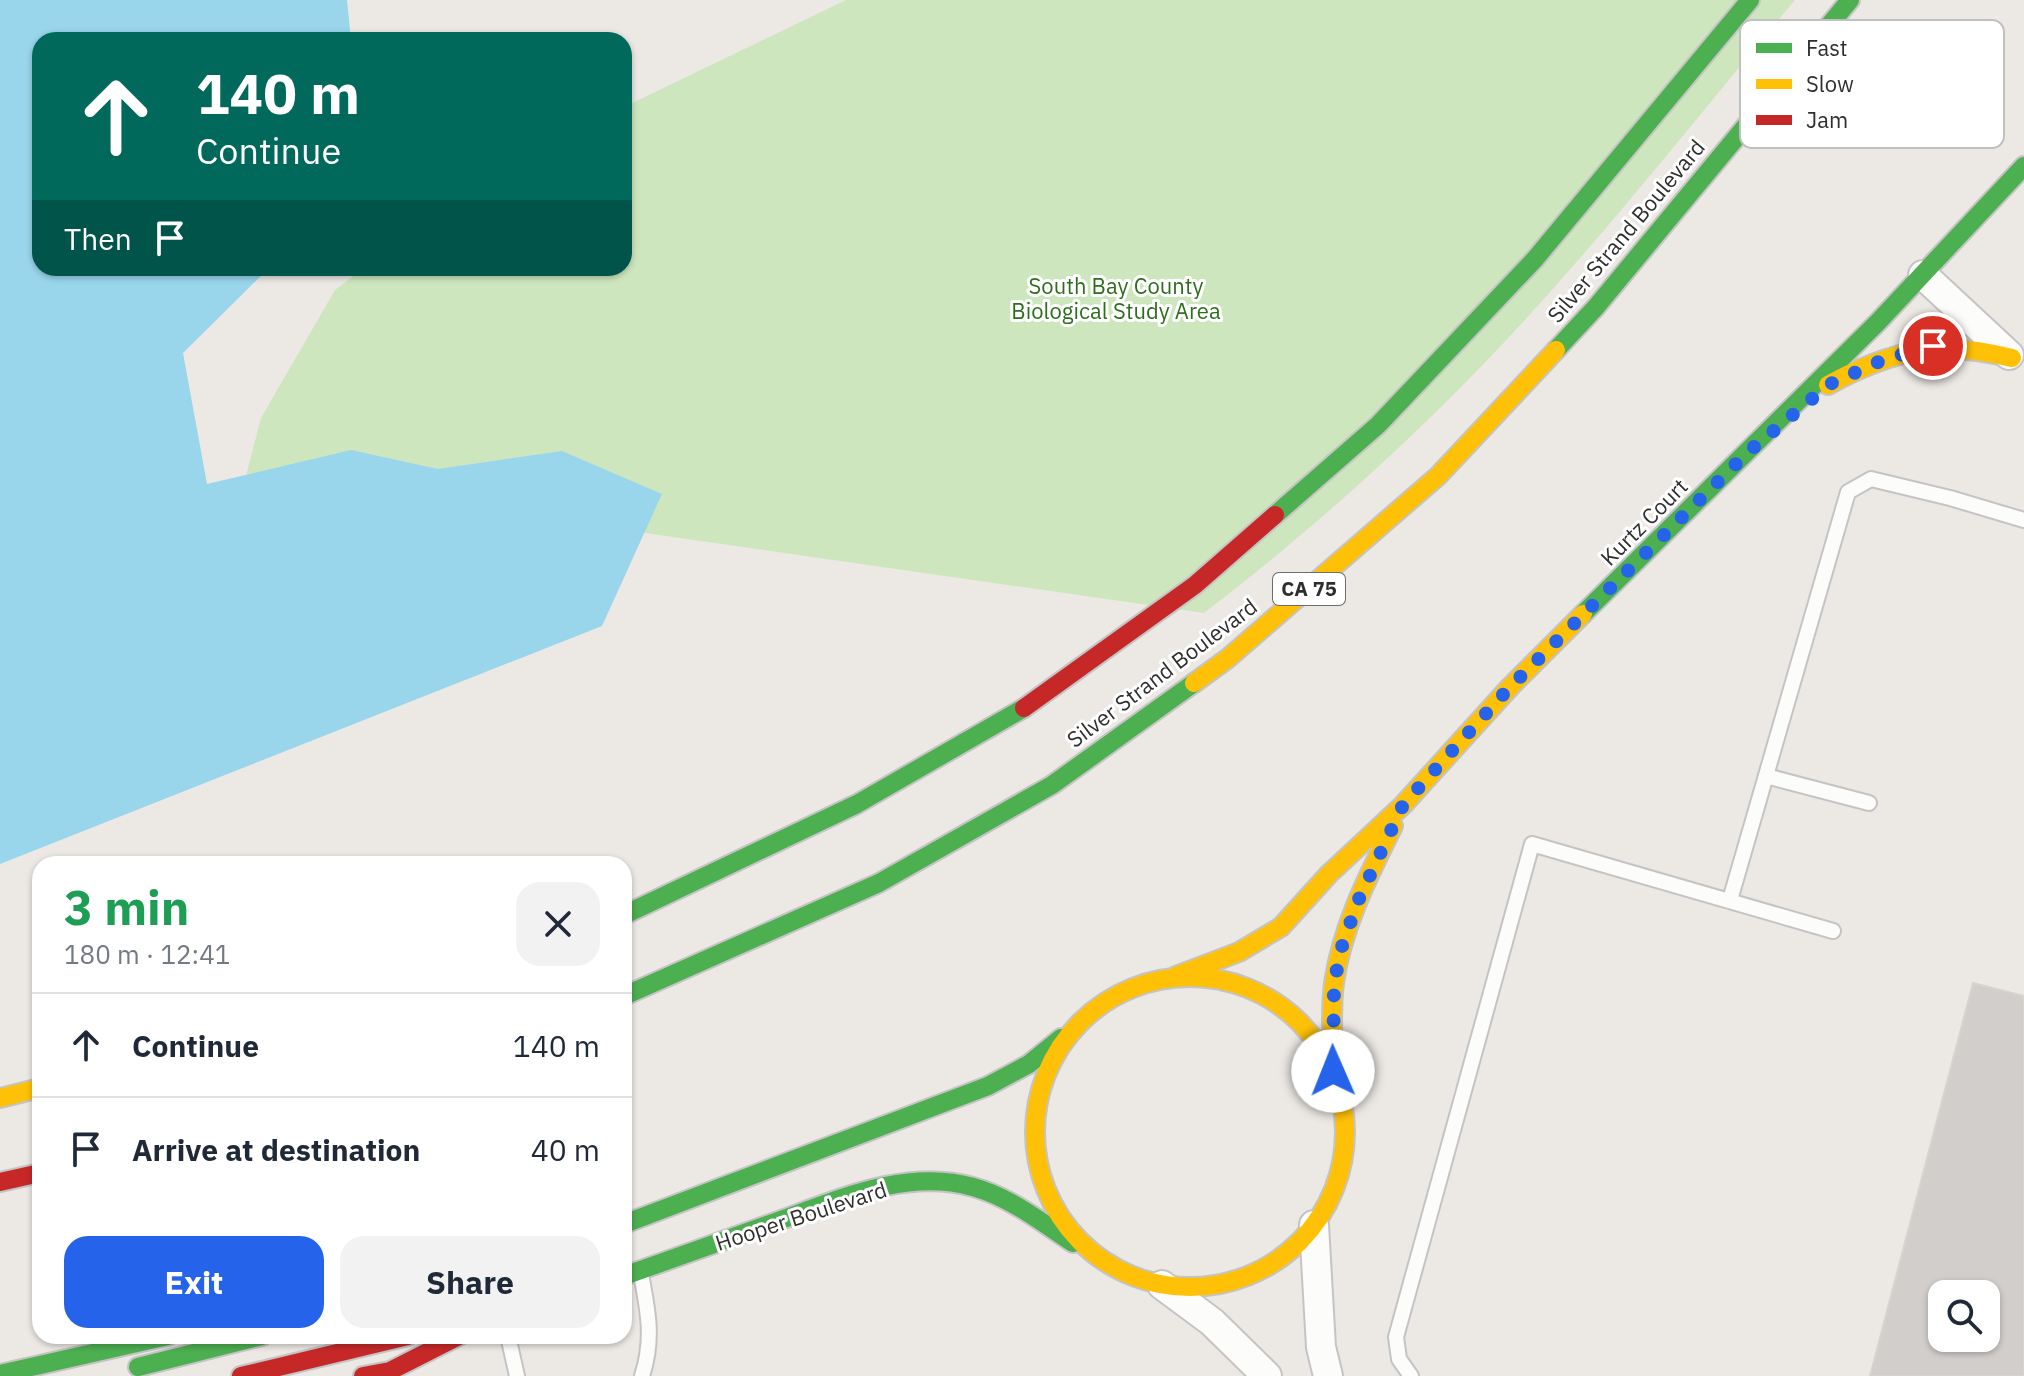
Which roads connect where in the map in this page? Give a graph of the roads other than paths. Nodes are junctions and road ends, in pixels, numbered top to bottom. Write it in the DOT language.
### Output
graph roads {
  1 [pos="1750,0"];
  2 [pos="1850,0"];
  3 [pos="1833,20"];
  4 [pos="1740,133"];
  5 [pos="2024,166"];
  6 [pos="1923,275"];
  7 [pos="2018,364"];
  8 [pos="1748,452"];
  9 [pos="2024,520"];
  10 [pos="1766,776"];
  11 [pos="1869,803"];
  12 [pos="1403,805"];
  13 [pos="1730,900"];
  14 [pos="632,911"];
  15 [pos="1833,931"];
  16 [pos="1176,976"];
  17 [pos="632,992"];
  18 [pos="1074,1028"];
  19 [pos="1333,1071"];
  20 [pos="32,1090"];
  21 [pos="0,1098"];
  22 [pos="32,1175"];
  23 [pos="0,1182"];
  24 [pos="632,1221"];
  25 [pos="1314,1225"];
  26 [pos="1106,1263"];
  27 [pos="632,1273"];
  28 [pos="1162,1285"];
  29 [pos="136,1344"];
  30 [pos="235,1344"];
  31 [pos="375,1344"];
  32 [pos="443,1344"];
  33 [pos="510,1344"];
  34 [pos="142,1371"];
  35 [pos="116,1373"];
  36 [pos="0,1374"];
  37 [pos="241,1376"];
  38 [pos="363,1376"];
  39 [pos="517,1376"];
  40 [pos="642,1376"];
  41 [pos="1267,1376"];
  42 [pos="1328,1376"];
  43 [pos="1411,1376"];
  1 -- 14 [label="main road"];
  2 -- 3 [label="main road, Silver Strand Boulevard / CA 75"];
  4 -- 17 [label="main road, Silver Strand Boulevard / CA 75"];
  5 -- 6 [label="main road, Kurtz Court"];
  6 -- 7 [label="street"];
  6 -- 8 [label="main road, Kurtz Court"];
  7 -- 8 [label="main road"];
  8 -- 12 [label="main road, Kurtz Court"];
  9 -- 10 [label="lane"];
  10 -- 11 [label="lane"];
  10 -- 13 [label="lane"];
  12 -- 16 [label="main road, Kurtz Court"];
  12 -- 19 [label="main road, Kurtz Court"];
  13 -- 15 [label="lane"];
  13 -- 43 [label="lane"];
  16 -- 18 [label="main road"];
  16 -- 19 [label="main road"];
  18 -- 24 [label="main road"];
  18 -- 26 [label="main road"];
  19 -- 25 [label="main road"];
  20 -- 21 [label="main road"];
  22 -- 23 [label="main road"];
  25 -- 28 [label="main road"];
  25 -- 42 [label="street"];
  26 -- 27 [label="main road, Hooper Boulevard"];
  26 -- 28 [label="main road"];
  27 -- 40 [label="lane"];
  28 -- 41 [label="street"];
  29 -- 34 [label="lane"];
  29 -- 36 [label="main road"];
  30 -- 34 [label="main road"];
  31 -- 37 [label="main road"];
  32 -- 38 [label="main road"];
  33 -- 39 [label="lane"];
  34 -- 35 [label="main road"];
}
